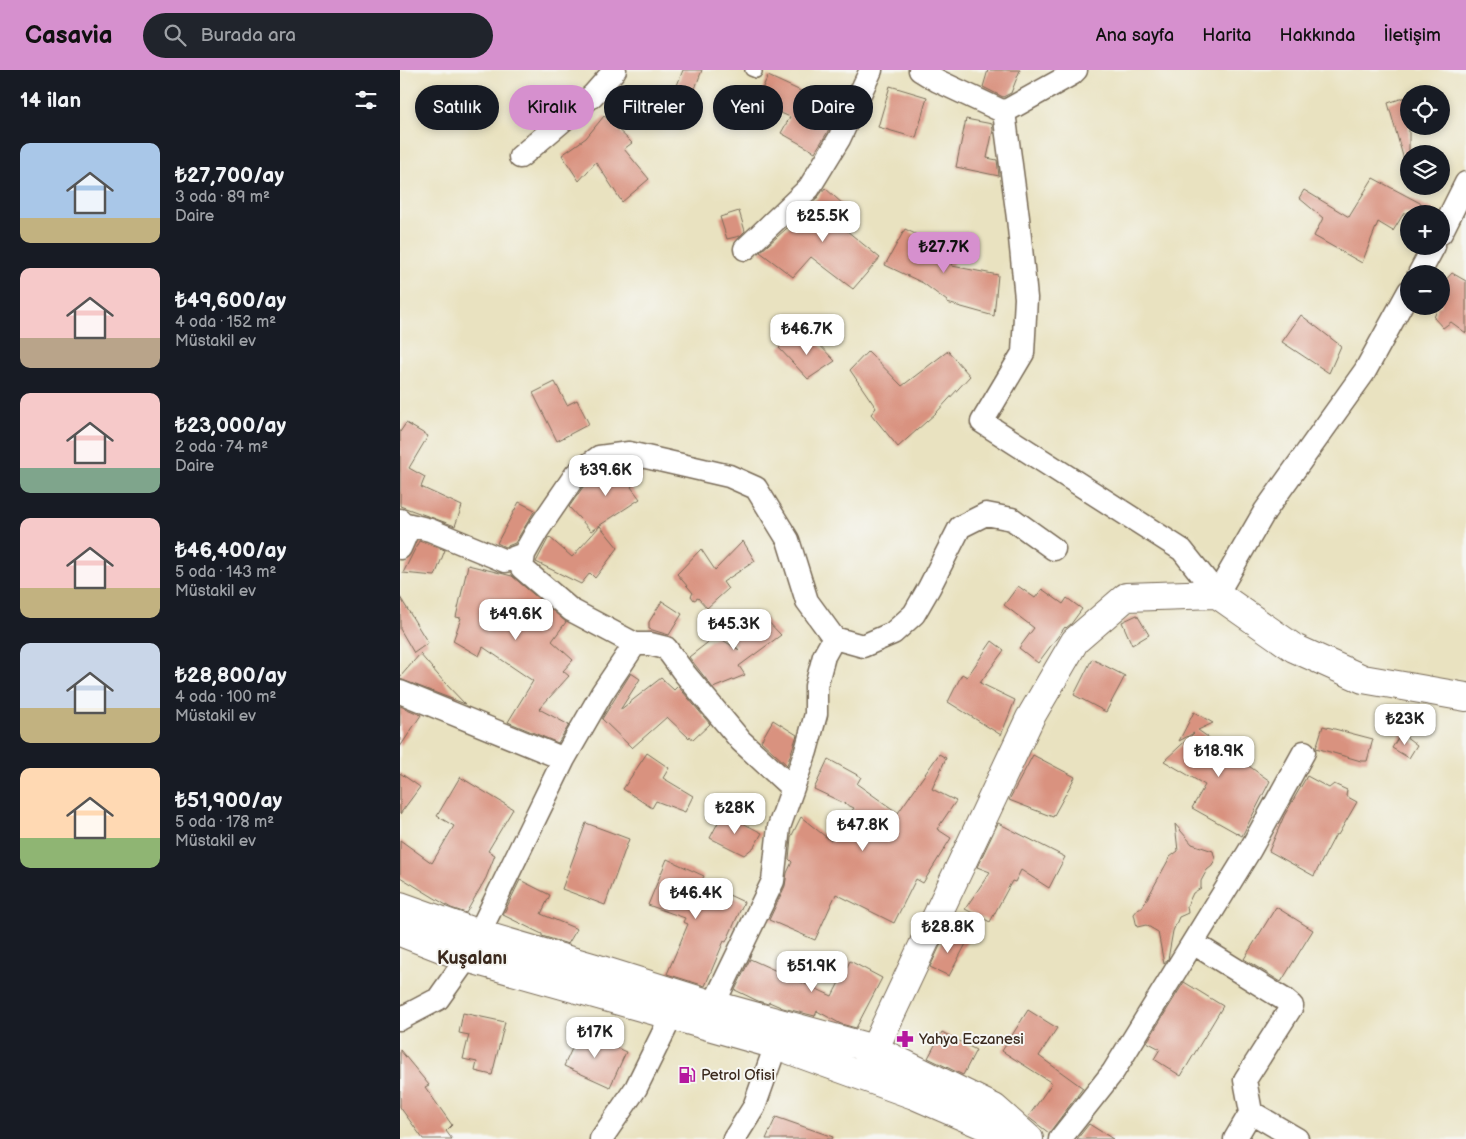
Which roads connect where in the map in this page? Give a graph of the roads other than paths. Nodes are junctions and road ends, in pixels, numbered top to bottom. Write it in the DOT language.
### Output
graph roads {
  1 [pos="615,70"];
  2 [pos="871,70"];
  3 [pos="920,70"];
  4 [pos="1076,70"];
  5 [pos="1004,112"];
  6 [pos="520,156"];
  7 [pos="1466,183"];
  8 [pos="1450,215"];
  9 [pos="745,250"];
  10 [pos="1400,307"];
  11 [pos="401,522"];
  12 [pos="400,548"];
  13 [pos="1054,549"];
  14 [pos="524,554"];
  15 [pos="1217,594"];
  16 [pos="834,638"];
  17 [pos="635,644"];
  18 [pos="400,692"];
  19 [pos="1466,697"];
  20 [pos="1304,752"];
  21 [pos="564,759"];
  22 [pos="792,788"];
  23 [pos="400,906"];
  24 [pos="400,932"];
  25 [pos="479,934"];
  26 [pos="1193,943"];
  27 [pos="467,958"];
  28 [pos="672,1015"];
  29 [pos="708,1015"];
  30 [pos="400,1019"];
  31 [pos="776,1045"];
  32 [pos="874,1049"];
  33 [pos="862,1075"];
  34 [pos="1252,1112"];
  35 [pos="1011,1138"];
  36 [pos="601,1139"];
  37 [pos="734,1139"];
  38 [pos="1060,1139"];
  39 [pos="1235,1139"];
  40 [pos="1298,1139"];
  1 -- 6 [label="street"];
  2 -- 9 [label="street"];
  3 -- 5 [label="street"];
  4 -- 5 [label="street"];
  5 -- 15 [label="street"];
  7 -- 8 [label="street"];
  10 -- 15 [label="street"];
  11 -- 12 [label="street"];
  11 -- 14 [label="street"];
  13 -- 16 [label="street"];
  14 -- 16 [label="street"];
  14 -- 17 [label="street"];
  15 -- 19 [label="main road"];
  15 -- 32 [label="main road"];
  16 -- 22 [label="street"];
  17 -- 21 [label="street"];
  17 -- 22 [label="street"];
  18 -- 21 [label="street"];
  20 -- 26 [label="street"];
  21 -- 25 [label="street"];
  22 -- 29 [label="street"];
  23 -- 25 [label="main road"];
  24 -- 27 [label="main road"];
  25 -- 27 [label="street"];
  25 -- 29 [label="main road"];
  26 -- 34 [label="street"];
  26 -- 38 [label="street"];
  27 -- 28 [label="main road"];
  27 -- 30 [label="street"];
  28 -- 29 [label="main road"];
  28 -- 36 [label="street"];
  29 -- 31 [label="main road"];
  29 -- 32 [label="main road"];
  31 -- 33 [label="main road"];
  31 -- 37 [label="street"];
  32 -- 33 [label="main road"];
  32 -- 35 [label="main road"];
  33 -- 35 [label="main road"];
  34 -- 39 [label="street"];
  34 -- 40 [label="street"];
}
